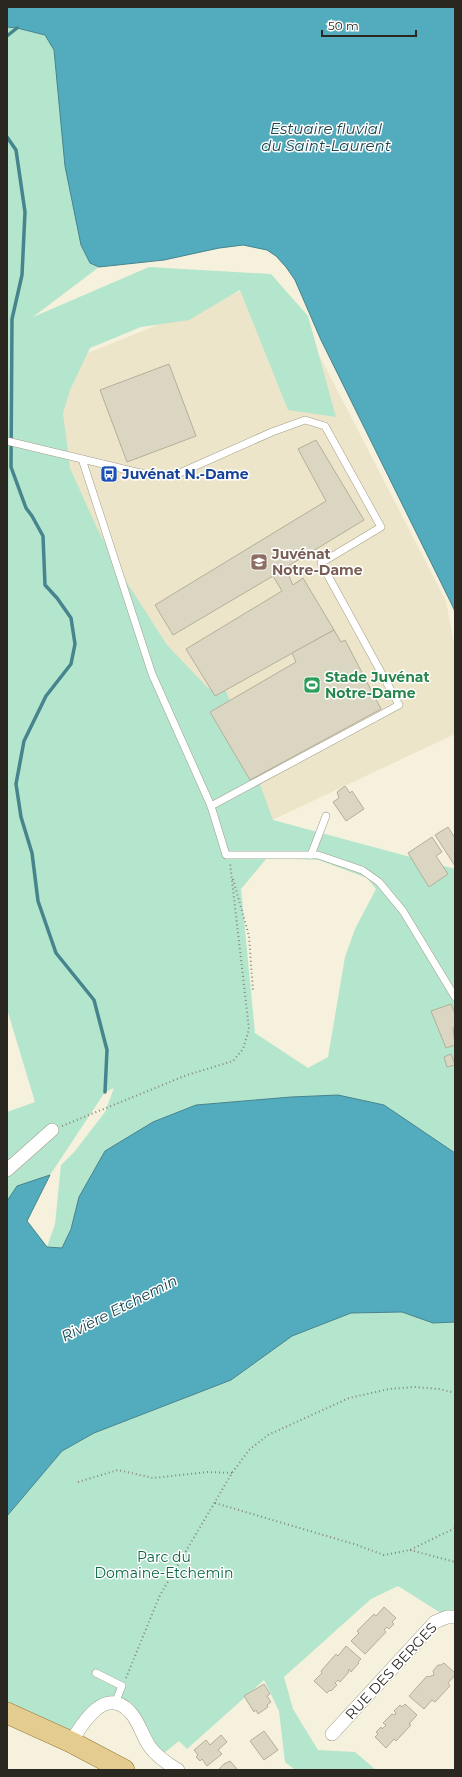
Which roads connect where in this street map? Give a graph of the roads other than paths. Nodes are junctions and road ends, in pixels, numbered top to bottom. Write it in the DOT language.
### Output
graph roads {
  1 [pos="7,441"];
  2 [pos="82,459"];
  3 [pos="211,806"];
  4 [pos="326,816"];
  5 [pos="311,855"];
  6 [pos="455,997"];
  7 [pos="52,1130"];
  8 [pos="7,1170"];
  9 [pos="455,1617"];
  10 [pos="96,1673"];
  11 [pos="115,1703"];
  12 [pos="7,1713"];
  13 [pos="332,1734"];
  14 [pos="71,1742"];
  15 [pos="124,1770"];
  16 [pos="178,1770"];
  1 -- 2 [label="lane"];
  2 -- 3 [label="lane"];
  2 -- 3 [label="lane"];
  3 -- 5 [label="lane"];
  4 -- 5 [label="lane"];
  5 -- 6 [label="lane"];
  7 -- 8 [label="street"];
  9 -- 13 [label="street, RUE DES BERGES"];
  10 -- 11 [label="lane"];
  11 -- 14 [label="street"];
  11 -- 16 [label="street"];
  12 -- 14 [label="main road"];
  14 -- 15 [label="main road"];
}
